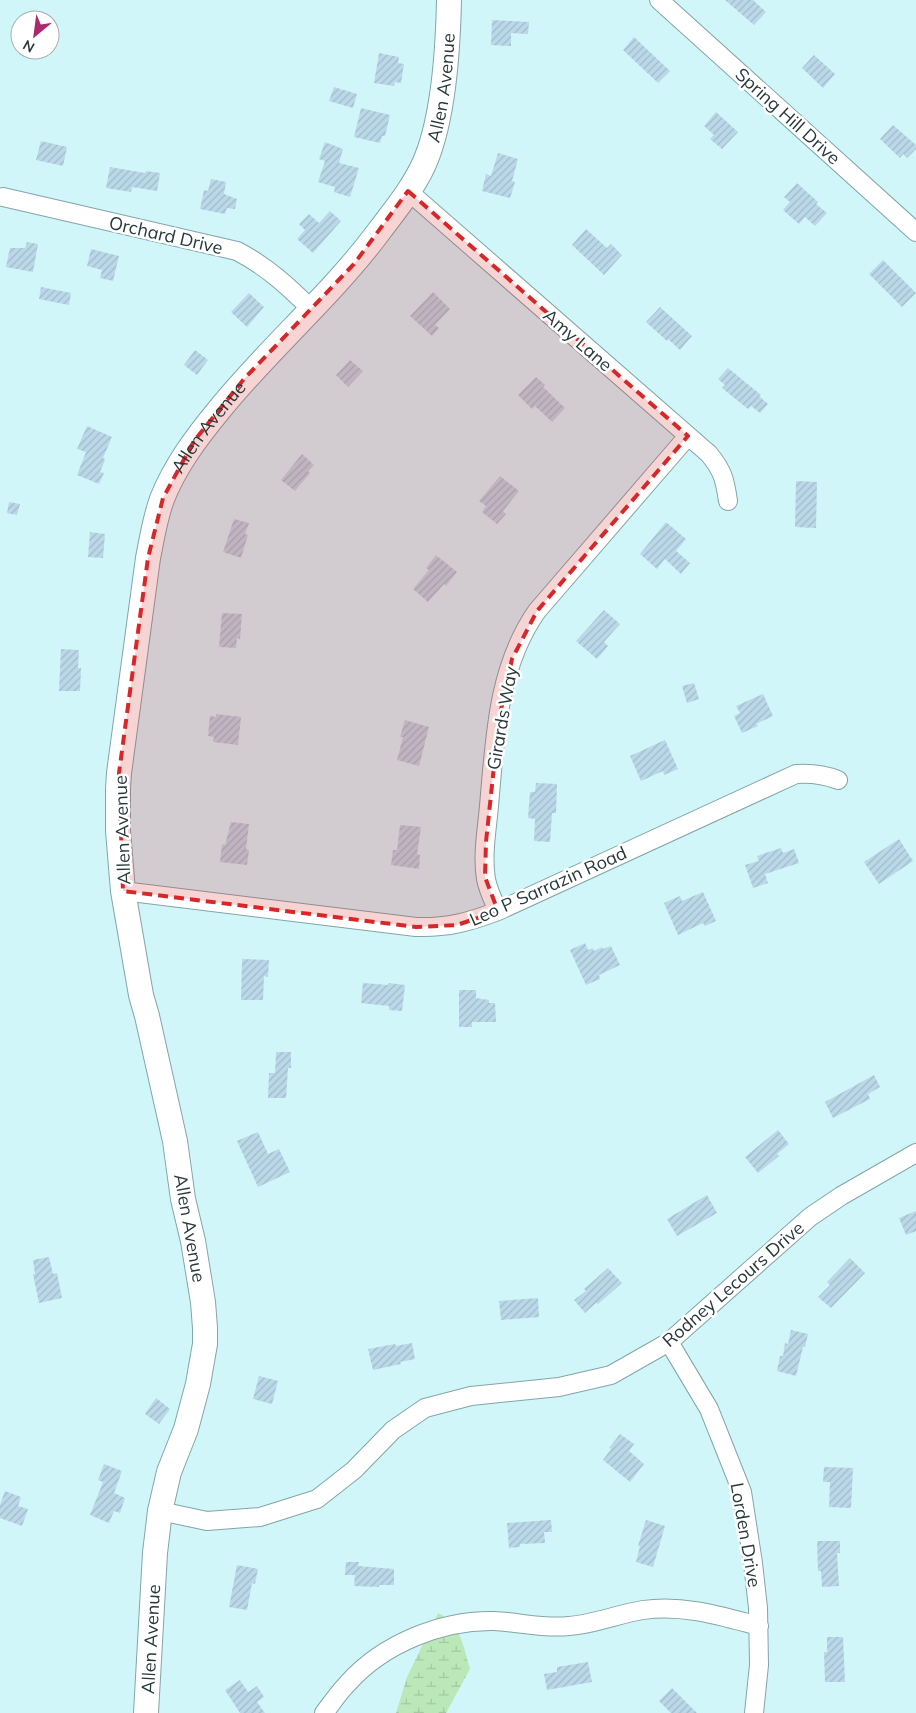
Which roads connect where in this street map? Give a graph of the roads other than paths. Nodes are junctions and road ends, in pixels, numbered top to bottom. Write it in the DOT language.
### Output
graph roads {
  1 [pos="449,0"];
  2 [pos="660,0"];
  3 [pos="408,191"];
  4 [pos="3,197"];
  5 [pos="916,232"];
  6 [pos="311,309"];
  7 [pos="688,436"];
  8 [pos="728,501"];
  9 [pos="838,780"];
  10 [pos="123,891"];
  11 [pos="498,911"];
  12 [pos="916,1153"];
  13 [pos="670,1342"];
  14 [pos="160,1511"];
  15 [pos="759,1626"];
  16 [pos="146,1713"];
  17 [pos="324,1713"];
  18 [pos="754,1713"];
  1 -- 3 [label="street, Allen Avenue"];
  2 -- 5 [label="street, Spring Hill Drive"];
  3 -- 6 [label="street, Allen Avenue"];
  3 -- 7 [label="street, Amy Lane"];
  4 -- 6 [label="street, Orchard Drive"];
  6 -- 10 [label="street, Allen Avenue"];
  7 -- 8 [label="street, Amy Lane"];
  7 -- 11 [label="street, Girards Way"];
  9 -- 11 [label="street, Leo P Sarrazin Road"];
  10 -- 11 [label="street, Leo P Sarrazin Road"];
  10 -- 14 [label="street, Allen Avenue"];
  12 -- 13 [label="street, Rodney Lecours Drive"];
  13 -- 14 [label="street, Rodney Lecours Drive"];
  13 -- 15 [label="street, Lorden Drive"];
  14 -- 16 [label="street, Allen Avenue"];
  15 -- 17 [label="street"];
  15 -- 18 [label="street, Lorden Drive"];
}
